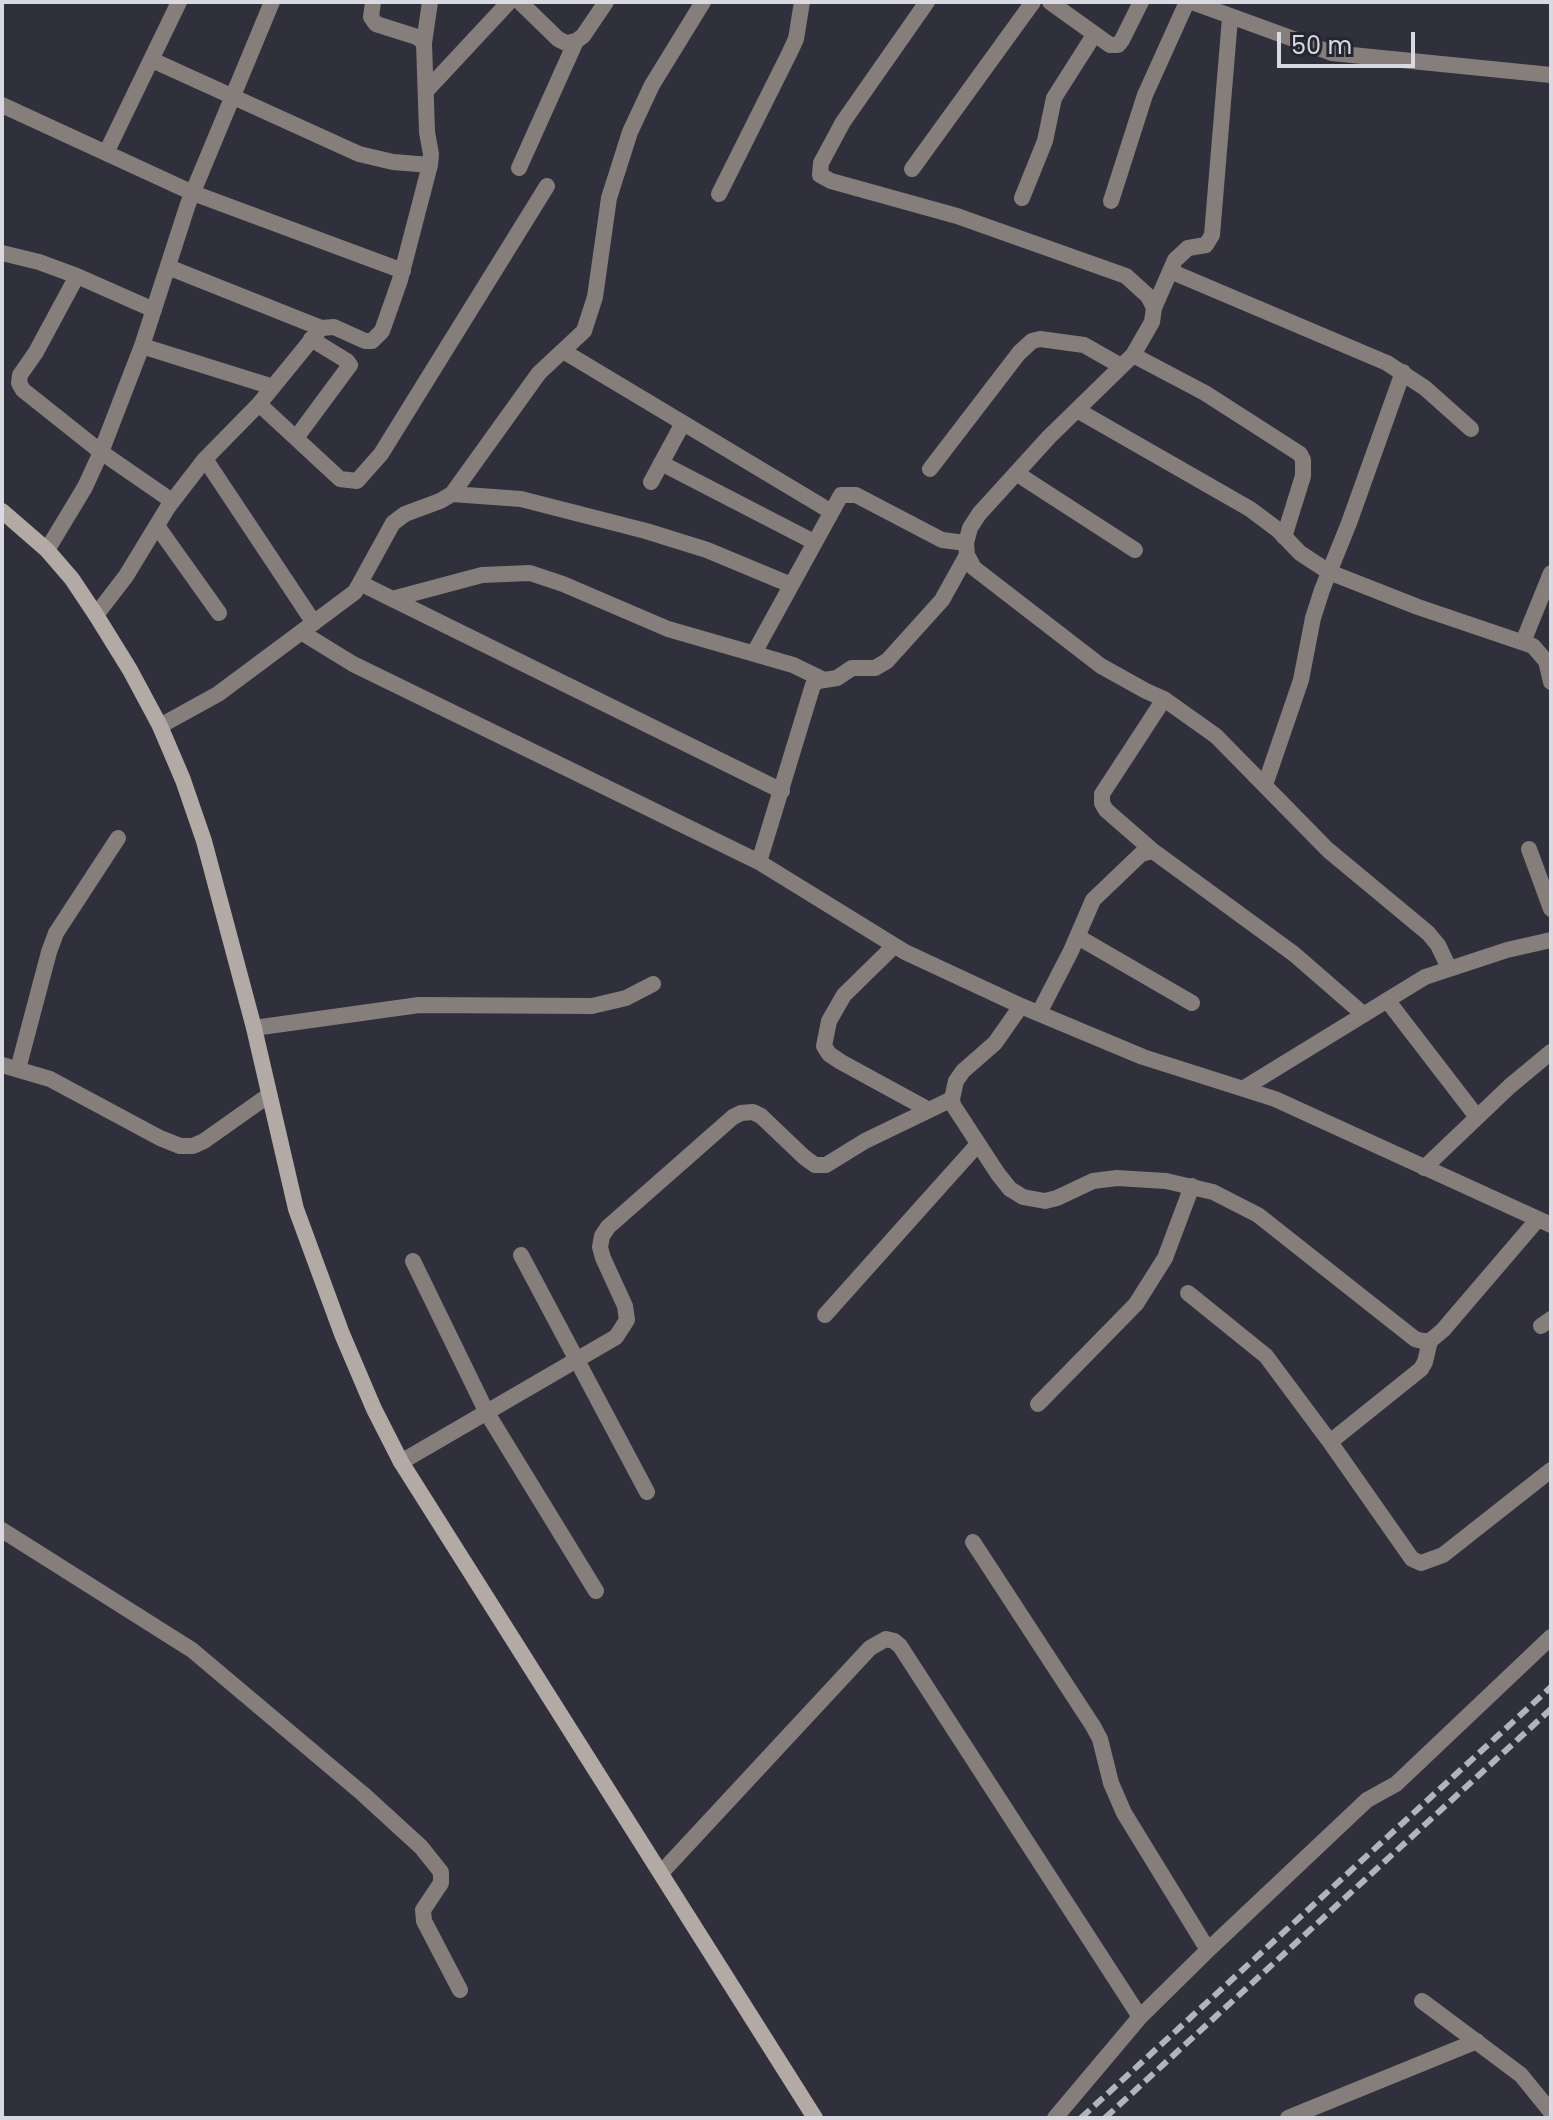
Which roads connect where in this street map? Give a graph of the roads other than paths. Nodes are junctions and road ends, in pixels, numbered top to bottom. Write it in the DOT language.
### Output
graph roads {
  1 [pos="179,2"];
  2 [pos="272,2"];
  3 [pos="373,2"];
  4 [pos="430,2"];
  5 [pos="509,2"];
  6 [pos="520,2"];
  7 [pos="606,2"];
  8 [pos="703,2"];
  9 [pos="802,2"];
  10 [pos="927,2"];
  11 [pos="1033,2"];
  12 [pos="1050,2"];
  13 [pos="1141,2"];
  14 [pos="1190,2"];
  15 [pos="1230,18"];
  16 [pos="1094,35"];
  17 [pos="576,41"];
  18 [pos="424,43"];
  19 [pos="152,60"];
  20 [pos="1551,75"];
  21 [pos="426,91"];
  22 [pos="233,95"];
  23 [pos="2,105"];
  24 [pos="106,153"];
  25 [pos="430,165"];
  26 [pos="519,168"];
  27 [pos="912,169"];
  28 [pos="547,186"];
  29 [pos="193,193"];
  30 [pos="719,194"];
  31 [pos="1022,198"];
  32 [pos="1111,201"];
  33 [pos="2,253"];
  34 [pos="168,267"];
  35 [pos="403,271"];
  36 [pos="1170,271"];
  37 [pos="77,276"];
  38 [pos="1154,308"];
  39 [pos="154,310"];
  40 [pos="316,334"];
  41 [pos="142,346"];
  42 [pos="563,351"];
  43 [pos="1127,360"];
  44 [pos="1403,372"];
  45 [pos="273,387"];
  46 [pos="259,404"];
  47 [pos="1077,410"];
  48 [pos="683,423"];
  49 [pos="1471,429"];
  50 [pos="296,438"];
  51 [pos="101,452"];
  52 [pos="205,459"];
  53 [pos="661,463"];
  54 [pos="930,469"];
  55 [pos="1016,473"];
  56 [pos="651,482"];
  57 [pos="452,494"];
  58 [pos="172,501"];
  59 [pos="2,511"];
  60 [pos="830,511"];
  61 [pos="157,526"];
  62 [pos="1284,537"];
  63 [pos="814,542"];
  64 [pos="966,549"];
  65 [pos="47,550"];
  66 [pos="1135,550"];
  67 [pos="1329,572"];
  68 [pos="1551,573"];
  69 [pos="362,584"];
  70 [pos="791,585"];
  71 [pos="392,599"];
  72 [pos="219,613"];
  73 [pos="96,615"];
  74 [pos="307,628"];
  75 [pos="1523,642"];
  76 [pos="754,653"];
  77 [pos="824,680"];
  78 [pos="1551,682"];
  79 [pos="1164,699"];
  80 [pos="160,726"];
  81 [pos="1265,785"];
  82 [pos="782,791"];
  83 [pos="118,838"];
  84 [pos="1529,849"];
  85 [pos="1153,851"];
  86 [pos="759,862"];
  87 [pos="1551,909"];
  88 [pos="1078,937"];
  89 [pos="1551,940"];
  90 [pos="894,946"];
  91 [pos="1449,968"];
  92 [pos="653,984"];
  93 [pos="1387,1000"];
  94 [pos="1192,1003"];
  95 [pos="1021,1006"];
  96 [pos="1039,1013"];
  97 [pos="1363,1014"];
  98 [pos="254,1028"];
  99 [pos="1551,1052"];
  100 [pos="10,1067"];
  101 [pos="1244,1088"];
  102 [pos="269,1095"];
  103 [pos="952,1099"];
  104 [pos="929,1110"];
  105 [pos="1477,1117"];
  106 [pos="978,1144"];
  107 [pos="1424,1168"];
  108 [pos="1192,1186"];
  109 [pos="1544,1222"];
  110 [pos="521,1255"];
  111 [pos="413,1261"];
  112 [pos="1188,1293"];
  113 [pos="825,1315"];
  114 [pos="1430,1341"];
  115 [pos="577,1362"];
  116 [pos="1038,1404"];
  117 [pos="487,1413"];
  118 [pos="1330,1442"];
  119 [pos="401,1462"];
  120 [pos="1551,1470"];
  121 [pos="647,1492"];
  122 [pos="2,1530"];
  123 [pos="973,1542"];
  124 [pos="596,1591"];
  125 [pos="1551,1637"];
  126 [pos="661,1873"];
  127 [pos="1208,1950"];
  128 [pos="460,1990"];
  129 [pos="1422,2001"];
  130 [pos="1140,2017"];
  131 [pos="1477,2041"];
  132 [pos="1551,2112"];
  133 [pos="815,2118"];
  134 [pos="1055,2118"];
  135 [pos="1288,2118"];
  1 -- 19 [label="street"];
  2 -- 22 [label="street"];
  3 -- 18 [label="street"];
  4 -- 18 [label="street"];
  5 -- 21 [label="street"];
  6 -- 17 [label="street"];
  7 -- 17 [label="street"];
  8 -- 42 [label="street"];
  9 -- 30 [label="street"];
  10 -- 38 [label="street"];
  11 -- 27 [label="street"];
  12 -- 16 [label="street"];
  13 -- 16 [label="street"];
  14 -- 15 [label="street"];
  14 -- 32 [label="street"];
  15 -- 20 [label="street"];
  15 -- 36 [label="street"];
  16 -- 31 [label="street"];
  17 -- 26 [label="street"];
  18 -- 21 [label="street"];
  19 -- 22 [label="street"];
  19 -- 24 [label="street"];
  21 -- 25 [label="street"];
  22 -- 25 [label="street"];
  22 -- 29 [label="street"];
  23 -- 24 [label="street"];
  24 -- 29 [label="street"];
  25 -- 35 [label="street"];
  28 -- 50 [label="street"];
  29 -- 34 [label="street"];
  29 -- 35 [label="street"];
  33 -- 37 [label="street"];
  34 -- 39 [label="street"];
  34 -- 40 [label="street"];
  35 -- 40 [label="street"];
  36 -- 38 [label="street"];
  36 -- 44 [label="street"];
  37 -- 39 [label="street"];
  37 -- 51 [label="street"];
  38 -- 43 [label="street"];
  39 -- 41 [label="street"];
  40 -- 45 [label="street"];
  40 -- 50 [label="street"];
  41 -- 45 [label="street"];
  41 -- 51 [label="street"];
  42 -- 48 [label="street"];
  42 -- 57 [label="street"];
  43 -- 47 [label="street"];
  43 -- 54 [label="street"];
  43 -- 62 [label="street"];
  44 -- 49 [label="street"];
  44 -- 67 [label="street"];
  45 -- 46 [label="street"];
  46 -- 50 [label="street"];
  46 -- 52 [label="street"];
  47 -- 55 [label="street"];
  47 -- 62 [label="street"];
  48 -- 53 [label="street"];
  48 -- 60 [label="street"];
  51 -- 58 [label="street"];
  51 -- 65 [label="street"];
  52 -- 58 [label="street"];
  52 -- 74 [label="street"];
  53 -- 56 [label="street"];
  53 -- 63 [label="street"];
  55 -- 64 [label="street"];
  55 -- 66 [label="street"];
  57 -- 69 [label="street"];
  57 -- 70 [label="street"];
  58 -- 61 [label="street"];
  59 -- 65 [label="main road"];
  60 -- 63 [label="street"];
  60 -- 64 [label="street"];
  61 -- 72 [label="street"];
  61 -- 73 [label="street"];
  62 -- 67 [label="street"];
  63 -- 70 [label="street"];
  64 -- 77 [label="street"];
  64 -- 79 [label="street"];
  65 -- 73 [label="main road"];
  67 -- 75 [label="street"];
  67 -- 81 [label="street"];
  68 -- 75 [label="street"];
  69 -- 71 [label="street"];
  69 -- 74 [label="street"];
  70 -- 76 [label="street"];
  71 -- 76 [label="street"];
  71 -- 82 [label="street"];
  73 -- 80 [label="main road"];
  74 -- 80 [label="street"];
  74 -- 86 [label="street"];
  75 -- 78 [label="street"];
  76 -- 77 [label="street"];
  77 -- 82 [label="street"];
  79 -- 81 [label="street"];
  79 -- 85 [label="street"];
  80 -- 98 [label="main road"];
  81 -- 91 [label="street"];
  82 -- 86 [label="street"];
  83 -- 100 [label="street"];
  84 -- 87 [label="street"];
  85 -- 88 [label="street"];
  85 -- 97 [label="street"];
  86 -- 90 [label="street"];
  88 -- 94 [label="street"];
  88 -- 96 [label="street"];
  89 -- 91 [label="street"];
  90 -- 95 [label="street"];
  90 -- 104 [label="street"];
  91 -- 93 [label="street"];
  92 -- 98 [label="street"];
  93 -- 97 [label="street"];
  93 -- 105 [label="street"];
  95 -- 96 [label="street"];
  95 -- 103 [label="street"];
  96 -- 101 [label="street"];
  97 -- 101 [label="street"];
  98 -- 102 [label="main road"];
  99 -- 105 [label="street"];
  100 -- 102 [label="street"];
  101 -- 107 [label="street"];
  102 -- 119 [label="main road"];
  103 -- 104 [label="street"];
  103 -- 106 [label="street"];
  104 -- 115 [label="street"];
  105 -- 107 [label="street"];
  106 -- 108 [label="street"];
  106 -- 113 [label="street"];
  107 -- 109 [label="street"];
  108 -- 114 [label="street"];
  108 -- 116 [label="street"];
  109 -- 114 [label="street"];
  110 -- 115 [label="street"];
  111 -- 117 [label="street"];
  112 -- 118 [label="street"];
  114 -- 118 [label="street"];
  115 -- 117 [label="street"];
  115 -- 121 [label="street"];
  117 -- 119 [label="street"];
  117 -- 124 [label="street"];
  118 -- 120 [label="street"];
  119 -- 126 [label="main road"];
  122 -- 128 [label="street"];
  123 -- 127 [label="street"];
  125 -- 127 [label="street"];
  126 -- 130 [label="street"];
  126 -- 133 [label="main road"];
  127 -- 130 [label="street"];
  129 -- 131 [label="street"];
  130 -- 134 [label="street"];
  131 -- 132 [label="street"];
  131 -- 135 [label="street"];
}
